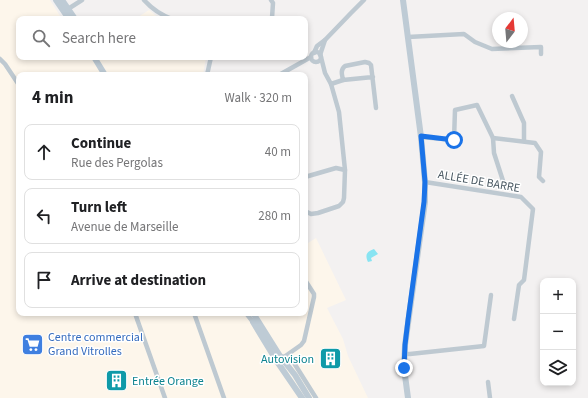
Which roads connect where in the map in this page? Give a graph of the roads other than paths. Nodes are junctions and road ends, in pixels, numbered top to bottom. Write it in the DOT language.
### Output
graph roads {
  1 [pos="56,0"];
  2 [pos="62,0"];
  3 [pos="82,0"];
  4 [pos="144,0"];
  5 [pos="271,0"];
  6 [pos="364,0"];
  7 [pos="403,0"];
  8 [pos="68,9"];
  9 [pos="67,16"];
  10 [pos="72,16"];
  11 [pos="166,16"];
  12 [pos="272,16"];
  13 [pos="408,37"];
  14 [pos="325,40"];
  15 [pos="314,53"];
  16 [pos="541,54"];
  17 [pos="320,56"];
  18 [pos="311,57"];
  19 [pos="0,59"];
  20 [pos="308,59"];
  21 [pos="96,60"];
  22 [pos="210,60"];
  23 [pos="306,60"];
  24 [pos="316,63"];
  25 [pos="104,72"];
  26 [pos="208,72"];
  27 [pos="284,72"];
  28 [pos="325,73"];
  29 [pos="373,77"];
  30 [pos="16,80"];
  31 [pos="343,80"];
  32 [pos="331,84"];
  33 [pos="512,96"];
  34 [pos="376,108"];
  35 [pos="421,136"];
  36 [pos="493,138"];
  37 [pos="524,141"];
  38 [pos="346,170"];
  39 [pos="308,176"];
  40 [pos="543,181"];
  41 [pos="425,182"];
  42 [pos="504,184"];
  43 [pos="308,212"];
  44 [pos="308,285"];
  45 [pos="491,295"];
  46 [pos="136,316"];
  47 [pos="195,316"];
  48 [pos="248,316"];
  49 [pos="255,316"];
  50 [pos="514,319"];
  51 [pos="253,322"];
  52 [pos="294,350"];
  53 [pos="404,354"];
  54 [pos="280,356"];
  55 [pos="292,358"];
  56 [pos="287,374"];
  57 [pos="295,375"];
  58 [pos="488,382"];
  59 [pos="165,398"];
  60 [pos="224,398"];
  61 [pos="302,398"];
  62 [pos="309,398"];
  63 [pos="316,398"];
  64 [pos="408,398"];
  65 [pos="490,398"];
  1 -- 9 [label="street"];
  2 -- 8 [label="street"];
  3 -- 8 [label="street"];
  4 -- 11 [label="street"];
  5 -- 12 [label="street"];
  6 -- 14 [label="street"];
  7 -- 13 [label="street"];
  8 -- 10 [label="street"];
  13 -- 16 [label="street"];
  13 -- 35 [label="street"];
  14 -- 15 [label="street"];
  14 -- 17 [label="street"];
  15 -- 17 [label="street"];
  15 -- 18 [label="street"];
  17 -- 24 [label="street"];
  17 -- 28 [label="street"];
  18 -- 20 [label="street"];
  18 -- 24 [label="street"];
  19 -- 30 [label="street"];
  21 -- 25 [label="street"];
  22 -- 26 [label="street"];
  23 -- 27 [label="street"];
  24 -- 28 [label="street"];
  28 -- 32 [label="street"];
  29 -- 31 [label="street"];
  29 -- 31 [label="street"];
  29 -- 34 [label="street"];
  31 -- 32 [label="street"];
  32 -- 38 [label="street"];
  33 -- 37 [label="street"];
  35 -- 36 [label="street"];
  35 -- 41 [label="street"];
  36 -- 37 [label="street"];
  36 -- 42 [label="street"];
  37 -- 40 [label="street"];
  38 -- 39 [label="street"];
  38 -- 43 [label="street"];
  41 -- 50 [label="street, ALLÉE DE BARRE"];
  41 -- 53 [label="street"];
  44 -- 52 [label="street"];
  45 -- 53 [label="street"];
  46 -- 59 [label="street"];
  47 -- 60 [label="street"];
  48 -- 51 [label="street"];
  49 -- 54 [label="street"];
  51 -- 56 [label="street"];
  52 -- 54 [label="street"];
  52 -- 55 [label="street"];
  53 -- 64 [label="street"];
  54 -- 56 [label="street"];
  54 -- 57 [label="street"];
  55 -- 57 [label="street"];
  55 -- 63 [label="street"];
  56 -- 61 [label="street"];
  57 -- 62 [label="street"];
  58 -- 65 [label="street"];
}
